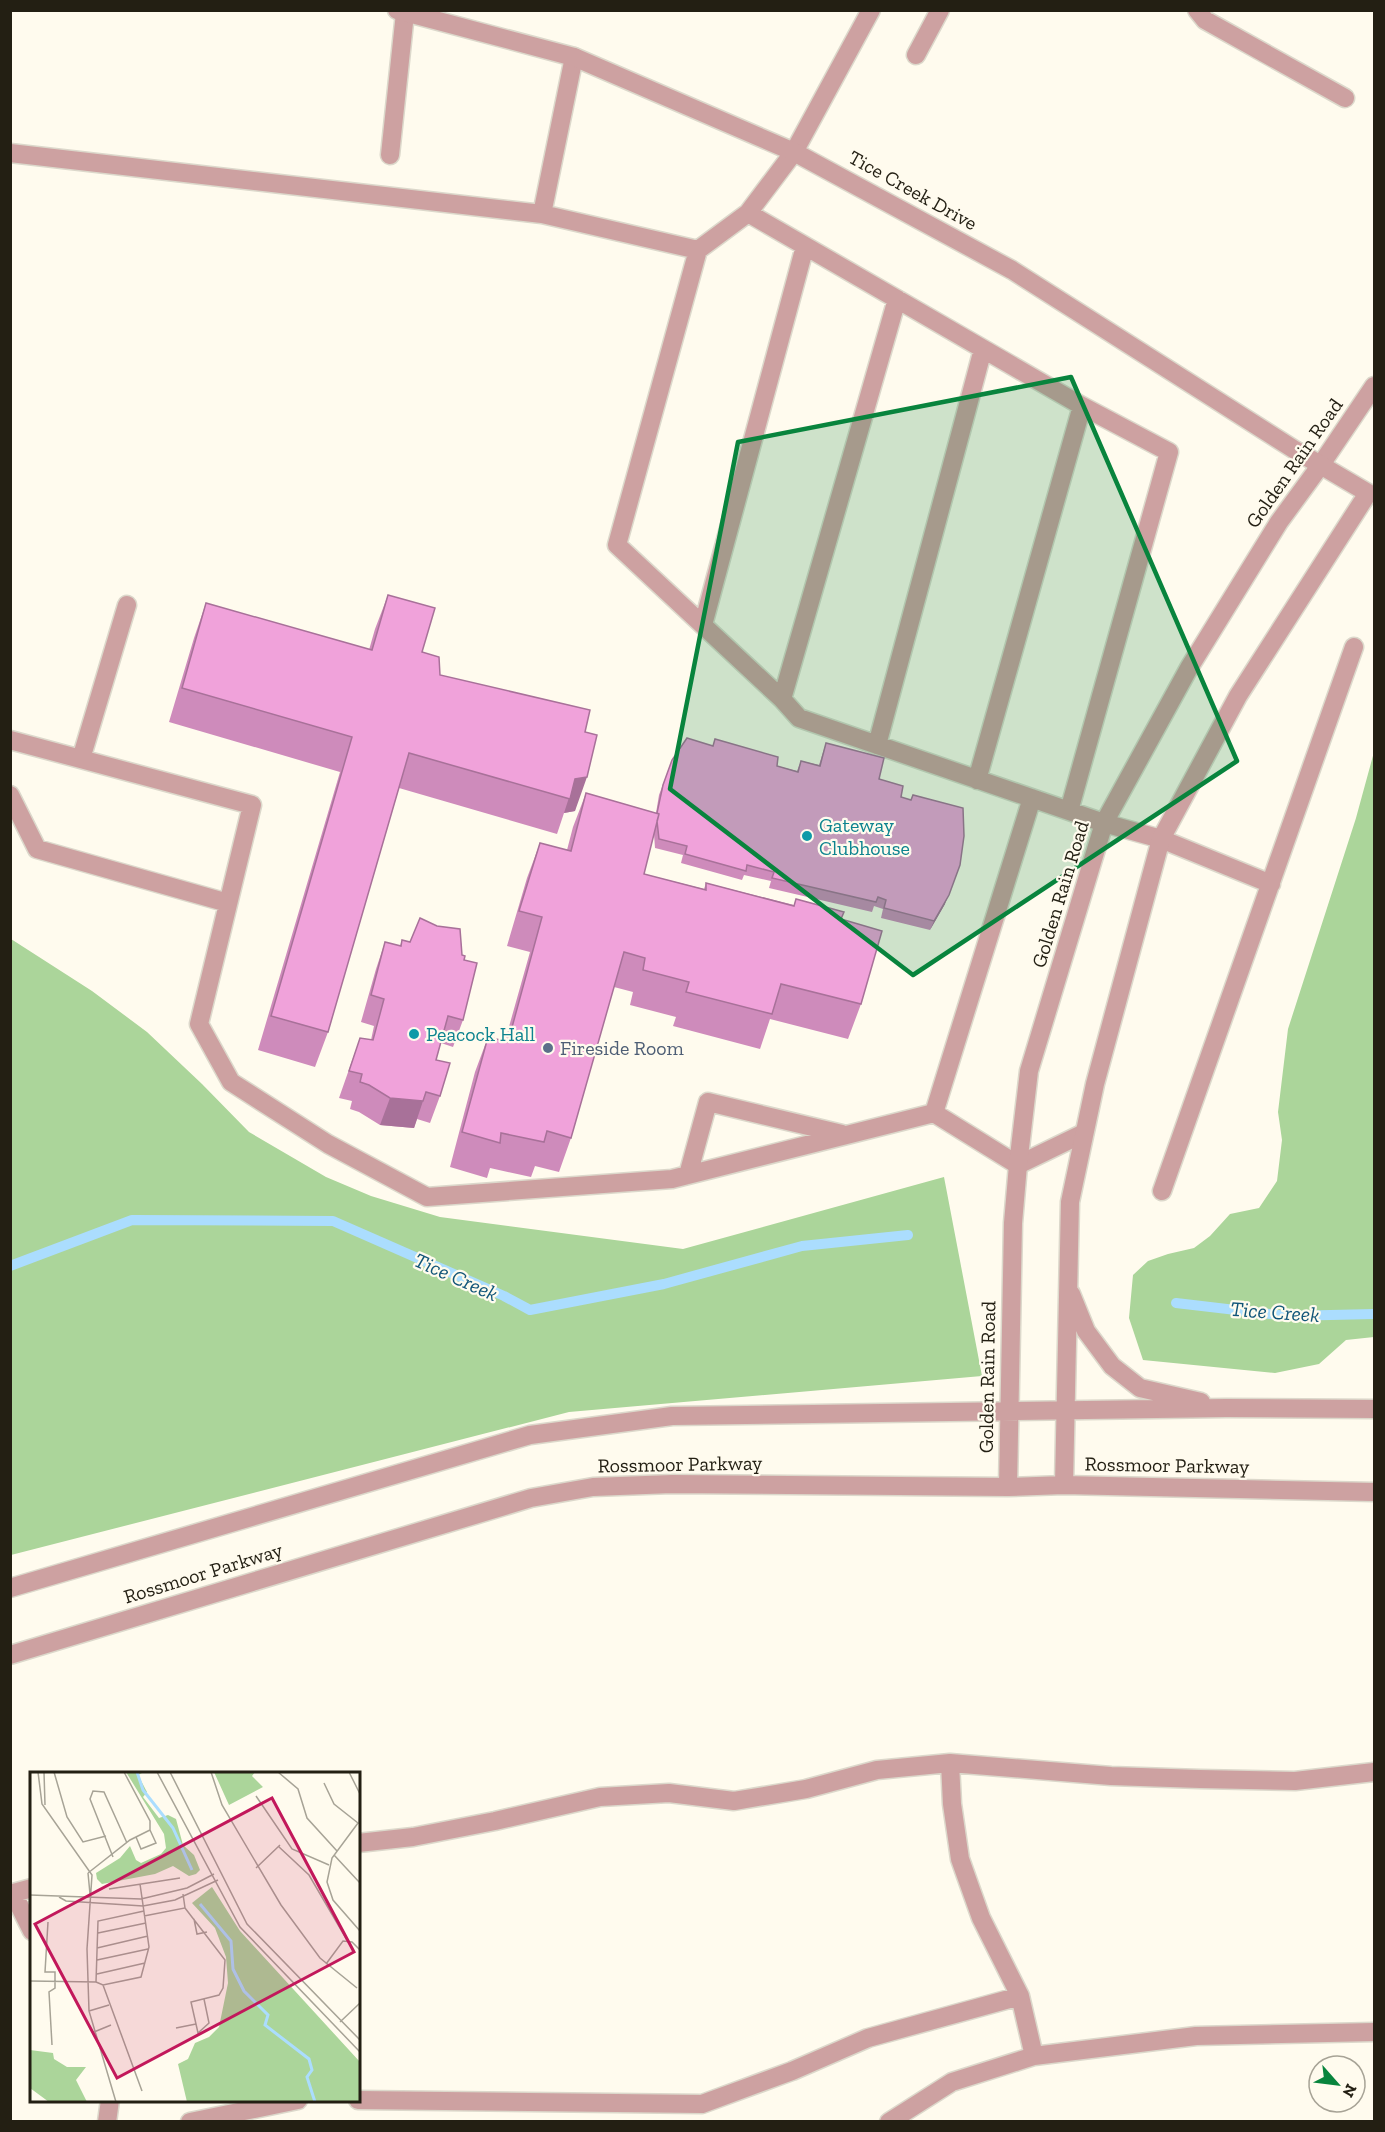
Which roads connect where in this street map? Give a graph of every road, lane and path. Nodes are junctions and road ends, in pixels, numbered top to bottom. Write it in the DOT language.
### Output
graph roads {
  1 [pos="871,10"];
  2 [pos="940,10"];
  3 [pos="1197,10"];
  4 [pos="401,12"];
  5 [pos="916,55"];
  6 [pos="574,57"];
  7 [pos="1345,98"];
  8 [pos="794,152"];
  9 [pos="10,153"];
  10 [pos="390,155"];
  11 [pos="748,213"];
  12 [pos="542,214"];
  13 [pos="805,246"];
  14 [pos="698,250"];
  15 [pos="897,299"];
  16 [pos="983,349"];
  17 [pos="1374,386"];
  18 [pos="1082,406"];
  19 [pos="1320,466"];
  20 [pos="1373,493"];
  21 [pos="127,605"];
  22 [pos="703,625"];
  23 [pos="1354,647"];
  24 [pos="782,699"];
  25 [pos="10,740"];
  26 [pos="877,745"];
  27 [pos="81,759"];
  28 [pos="977,780"];
  29 [pos="10,795"];
  30 [pos="1032,798"];
  31 [pos="1069,812"];
  32 [pos="1104,823"];
  33 [pos="1161,839"];
  34 [pos="1271,884"];
  35 [pos="228,903"];
  36 [pos="934,1113"];
  37 [pos="1084,1132"];
  38 [pos="846,1135"];
  39 [pos="1018,1165"];
  40 [pos="688,1175"];
  41 [pos="1162,1191"];
  42 [pos="1068,1287"];
  43 [pos="1226,1408"];
  44 [pos="1374,1409"];
  45 [pos="1008,1412"];
  46 [pos="1066,1412"];
  47 [pos="1064,1485"];
  48 [pos="1008,1487"];
  49 [pos="1374,1492"];
  50 [pos="10,1588"];
  51 [pos="10,1655"];
  52 [pos="950,1763"];
  53 [pos="1374,1772"];
  54 [pos="360,1843"];
  55 [pos="30,1889"];
  56 [pos="12,1894"];
  57 [pos="30,1926"];
  58 [pos="1020,1996"];
  59 [pos="1374,2032"];
  60 [pos="1034,2056"];
  61 [pos="360,2100"];
  62 [pos="110,2102"];
  63 [pos="288,2102"];
  64 [pos="107,2121"];
  65 [pos="190,2121"];
  66 [pos="889,2121"];
  1 -- 8 [label="street"];
  2 -- 5 [label="street"];
  3 -- 7 [label="street"];
  4 -- 6 [label="street, Tice Creek Drive"];
  4 -- 10 [label="street"];
  6 -- 8 [label="street, Tice Creek Drive"];
  6 -- 12 [label="street"];
  8 -- 11 [label="street"];
  8 -- 19 [label="street, Tice Creek Drive"];
  9 -- 12 [label="street"];
  11 -- 13 [label="street"];
  11 -- 14 [label="street"];
  12 -- 14 [label="street"];
  13 -- 15 [label="street"];
  13 -- 22 [label="street"];
  14 -- 22 [label="street"];
  15 -- 16 [label="street"];
  15 -- 24 [label="street"];
  16 -- 18 [label="street"];
  16 -- 26 [label="street"];
  17 -- 19 [label="street, Golden Rain Road"];
  18 -- 28 [label="street"];
  18 -- 31 [label="street"];
  19 -- 20 [label="street, Tice Creek Drive"];
  19 -- 32 [label="street, Golden Rain Road"];
  20 -- 33 [label="street"];
  21 -- 27 [label="street"];
  22 -- 24 [label="street"];
  23 -- 34 [label="street"];
  24 -- 26 [label="street"];
  25 -- 27 [label="street"];
  26 -- 28 [label="street"];
  27 -- 35 [label="street"];
  28 -- 30 [label="street"];
  29 -- 35 [label="street"];
  30 -- 31 [label="street"];
  30 -- 36 [label="street"];
  31 -- 32 [label="street"];
  32 -- 33 [label="street"];
  32 -- 39 [label="street, Golden Rain Road"];
  33 -- 34 [label="street"];
  33 -- 37 [label="street"];
  34 -- 41 [label="street"];
  35 -- 40 [label="street"];
  36 -- 38 [label="street"];
  36 -- 39 [label="street"];
  37 -- 39 [label="street"];
  37 -- 42 [label="street"];
  38 -- 40 [label="street"];
  38 -- 40 [label="street"];
  39 -- 45 [label="street, Golden Rain Road"];
  42 -- 43 [label="street"];
  42 -- 46 [label="street"];
  43 -- 44 [label="street, Rossmoor Parkway"];
  43 -- 46 [label="street, Rossmoor Parkway"];
  45 -- 46 [label="street, Rossmoor Parkway"];
  45 -- 48 [label="street, Golden Rain Road"];
  45 -- 50 [label="street, Rossmoor Parkway"];
  46 -- 47 [label="street"];
  47 -- 48 [label="street, Rossmoor Parkway"];
  47 -- 49 [label="street, Rossmoor Parkway"];
  48 -- 51 [label="street, Rossmoor Parkway"];
  52 -- 53 [label="street"];
  52 -- 54 [label="street"];
  52 -- 58 [label="street"];
  55 -- 56 [label="street"];
  56 -- 57 [label="street"];
  58 -- 60 [label="street"];
  58 -- 61 [label="street"];
  59 -- 60 [label="street"];
  60 -- 66 [label="street"];
  62 -- 64 [label="street"];
  63 -- 65 [label="street"];
}
